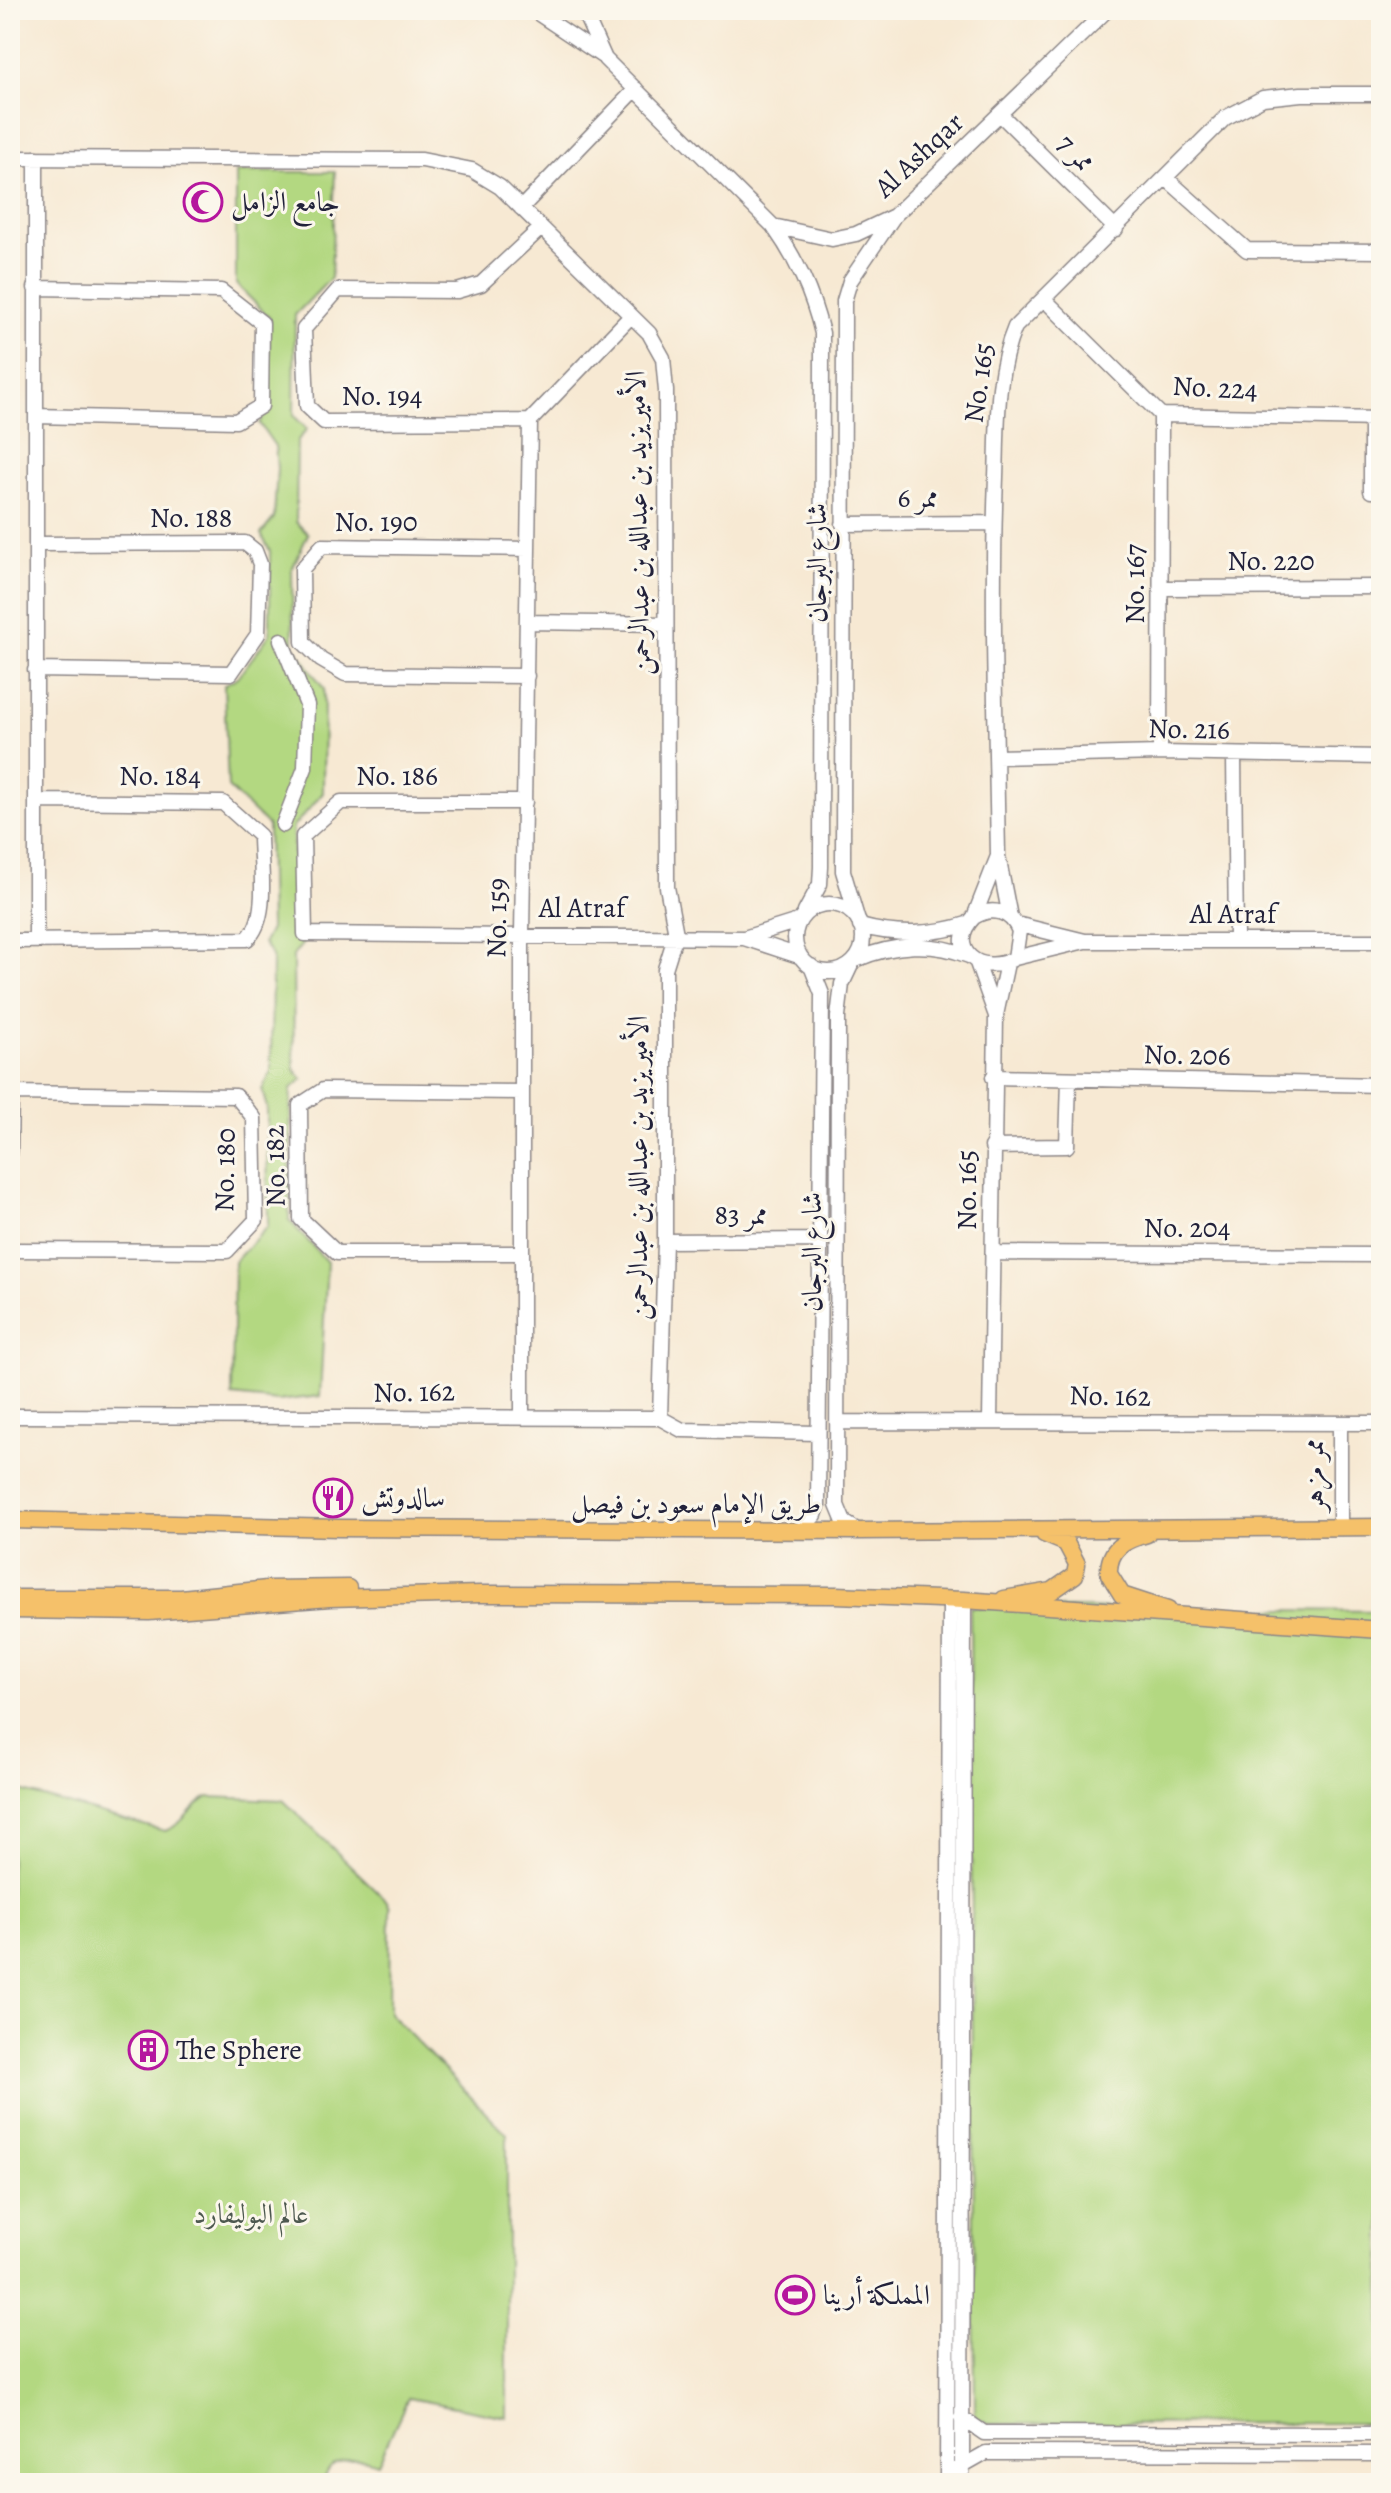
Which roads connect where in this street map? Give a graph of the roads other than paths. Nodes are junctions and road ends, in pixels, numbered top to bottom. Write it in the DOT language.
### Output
graph roads {
  1 [pos="533,10"];
  2 [pos="583,10"];
  3 [pos="1107,10"];
  4 [pos="605,59"];
  5 [pos="636,89"];
  6 [pos="1381,94"];
  7 [pos="1000,114"];
  8 [pos="10,158"];
  9 [pos="36,158"];
  10 [pos="1167,179"];
  11 [pos="521,208"];
  12 [pos="894,216"];
  13 [pos="773,226"];
  14 [pos="541,228"];
  15 [pos="1116,229"];
  16 [pos="1381,251"];
  17 [pos="35,288"];
  18 [pos="1044,299"];
  19 [pos="631,316"];
  20 [pos="1161,415"];
  21 [pos="36,416"];
  22 [pos="1376,419"];
  23 [pos="530,421"];
  24 [pos="1381,491"];
  25 [pos="994,523"];
  26 [pos="843,524"];
  27 [pos="37,544"];
  28 [pos="528,549"];
  29 [pos="1381,587"];
  30 [pos="1161,588"];
  31 [pos="527,622"];
  32 [pos="666,624"];
  33 [pos="281,640"];
  34 [pos="35,670"];
  35 [pos="527,676"];
  36 [pos="1160,753"];
  37 [pos="1234,756"];
  38 [pos="997,757"];
  39 [pos="1381,757"];
  40 [pos="37,801"];
  41 [pos="525,802"];
  42 [pos="283,825"];
  43 [pos="998,856"];
  44 [pos="802,916"];
  45 [pos="971,920"];
  46 [pos="1013,920"];
  47 [pos="859,923"];
  48 [pos="323,934"];
  49 [pos="522,934"];
  50 [pos="676,934"];
  51 [pos="744,938"];
  52 [pos="1236,939"];
  53 [pos="10,941"];
  54 [pos="36,941"];
  55 [pos="1085,941"];
  56 [pos="1381,941"];
  57 [pos="799,956"];
  58 [pos="973,959"];
  59 [pos="1011,960"];
  60 [pos="854,962"];
  61 [pos="811,966"];
  62 [pos="996,1016"];
  63 [pos="993,1077"];
  64 [pos="1069,1079"];
  65 [pos="1381,1085"];
  66 [pos="522,1092"];
  67 [pos="10,1093"];
  68 [pos="992,1147"];
  69 [pos="10,1154"];
  70 [pos="818,1240"];
  71 [pos="665,1241"];
  72 [pos="10,1250"];
  73 [pos="520,1253"];
  74 [pos="993,1253"];
  75 [pos="1381,1255"];
  76 [pos="10,1416"];
  77 [pos="522,1417"];
  78 [pos="660,1418"];
  79 [pos="990,1421"];
  80 [pos="838,1422"];
  81 [pos="1381,1423"];
  82 [pos="1340,1424"];
  83 [pos="816,1433"];
  84 [pos="10,1520"];
  85 [pos="1208,1526"];
  86 [pos="1340,1526"];
  87 [pos="1381,1527"];
  88 [pos="800,1530"];
  89 [pos="1027,1530"];
  90 [pos="858,1531"];
  91 [pos="432,1595"];
  92 [pos="10,1598"];
  93 [pos="957,1600"];
  94 [pos="992,1602"];
  95 [pos="10,1610"];
  96 [pos="1201,1619"];
  97 [pos="1381,1630"];
  98 [pos="961,2417"];
  99 [pos="984,2433"];
  100 [pos="1381,2434"];
  101 [pos="986,2453"];
  102 [pos="1381,2454"];
  103 [pos="962,2465"];
  104 [pos="952,2481"];
  1 -- 4 [label="street"];
  2 -- 4 [label="street"];
  3 -- 7 [label="street, Al Ashqar"];
  4 -- 5 [label="street"];
  5 -- 11 [label="street"];
  5 -- 13 [label="street"];
  6 -- 10 [label="street, No. 165"];
  7 -- 12 [label="street, Al Ashqar"];
  7 -- 15 [label="street, ممر 7"];
  8 -- 9 [label="street, الأمير يزيد بن عبدالله بن عبدالرحمن"];
  9 -- 11 [label="street, الأمير يزيد بن عبدالله بن عبدالرحمن"];
  9 -- 17 [label="street"];
  10 -- 15 [label="street, No. 165"];
  10 -- 16 [label="street"];
  11 -- 14 [label="street, الأمير يزيد بن عبدالله بن عبدالرحمن"];
  12 -- 13 [label="street, Al Ashqar"];
  12 -- 26 [label="street, شارع البرجان"];
  13 -- 44 [label="street, شارع البرجان"];
  14 -- 19 [label="street, الأمير يزيد بن عبدالله بن عبدالرحمن"];
  14 -- 23 [label="street, No. 194"];
  15 -- 18 [label="street, No. 165"];
  17 -- 21 [label="street"];
  17 -- 21 [label="street"];
  18 -- 20 [label="street, No. 224"];
  18 -- 25 [label="street, No. 165"];
  19 -- 23 [label="street"];
  19 -- 32 [label="street, الأمير يزيد بن عبدالله بن عبدالرحمن"];
  20 -- 22 [label="street, No. 224"];
  20 -- 30 [label="street, No. 167"];
  21 -- 27 [label="street"];
  22 -- 24 [label="street"];
  23 -- 28 [label="street, No. 159"];
  25 -- 26 [label="street, ممر 6"];
  25 -- 38 [label="street, No. 165"];
  26 -- 47 [label="street, شارع البرجان"];
  27 -- 34 [label="street"];
  27 -- 34 [label="street, No. 188"];
  28 -- 31 [label="street, No. 159"];
  28 -- 35 [label="street, No. 190"];
  29 -- 30 [label="street, No. 220"];
  30 -- 36 [label="street, No. 167"];
  31 -- 32 [label="street"];
  31 -- 35 [label="street, No. 159"];
  32 -- 50 [label="street, الأمير يزيد بن عبدالله بن عبدالرحمن"];
  33 -- 42 [label="street"];
  34 -- 40 [label="street"];
  35 -- 41 [label="street, No. 159"];
  36 -- 37 [label="street, No. 216"];
  36 -- 38 [label="street, No. 216"];
  37 -- 39 [label="street, No. 216"];
  37 -- 52 [label="street"];
  38 -- 43 [label="street, No. 165"];
  40 -- 54 [label="street"];
  40 -- 54 [label="street, No. 184"];
  41 -- 48 [label="street, No. 186"];
  41 -- 49 [label="street, No. 159"];
  43 -- 45 [label="street"];
  43 -- 46 [label="street"];
  44 -- 47 [label="street"];
  44 -- 51 [label="street"];
  44 -- 57 [label="street, شارع البرجان"];
  45 -- 46 [label="street"];
  45 -- 47 [label="street"];
  45 -- 58 [label="street"];
  46 -- 55 [label="street, Al Atraf"];
  46 -- 59 [label="street"];
  47 -- 60 [label="street, شارع البرجان"];
  48 -- 49 [label="street, Al Atraf"];
  49 -- 50 [label="street, Al Atraf"];
  49 -- 66 [label="street, No. 159"];
  50 -- 51 [label="street, Al Atraf"];
  50 -- 71 [label="street, الأمير يزيد بن عبدالله بن عبدالرحمن"];
  51 -- 57 [label="street"];
  52 -- 55 [label="street, Al Atraf"];
  52 -- 56 [label="street, Al Atraf"];
  53 -- 54 [label="street"];
  55 -- 59 [label="street, Al Atraf"];
  57 -- 61 [label="street"];
  58 -- 59 [label="street"];
  58 -- 60 [label="street"];
  58 -- 62 [label="street, No. 165"];
  59 -- 62 [label="street"];
  60 -- 61 [label="street"];
  60 -- 80 [label="street, شارع البرجان"];
  61 -- 70 [label="street, شارع البرجان"];
  62 -- 63 [label="street, No. 165"];
  63 -- 64 [label="street, No. 206"];
  63 -- 68 [label="street, No. 165"];
  64 -- 65 [label="street, No. 206"];
  64 -- 68 [label="street"];
  66 -- 73 [label="street, No. 159"];
  66 -- 73 [label="street, No. 182"];
  67 -- 69 [label="street"];
  67 -- 72 [label="street, No. 180"];
  68 -- 74 [label="street, No. 165"];
  70 -- 71 [label="street, ممر 83"];
  70 -- 83 [label="street, شارع البرجان"];
  71 -- 78 [label="street, الأمير يزيد بن عبدالله بن عبدالرحمن"];
  73 -- 77 [label="street, No. 159"];
  74 -- 75 [label="street, No. 204"];
  74 -- 79 [label="street, No. 165"];
  76 -- 77 [label="street, No. 162"];
  77 -- 78 [label="street, No. 162"];
  78 -- 83 [label="street, No. 162"];
  79 -- 80 [label="street, No. 162"];
  79 -- 82 [label="street, No. 162"];
  80 -- 90 [label="street, شارع البرجان"];
  81 -- 82 [label="street, No. 162"];
  82 -- 86 [label="street, ممر مزهر"];
  83 -- 88 [label="street, شارع البرجان"];
  84 -- 88 [label="main road, طريق الإمام سعود بن فيصل"];
  85 -- 86 [label="main road, طريق الإمام سعود بن فيصل"];
  85 -- 89 [label="main road, طريق الإمام سعود بن فيصل"];
  85 -- 96 [label="main road"];
  86 -- 87 [label="main road, طريق الإمام سعود بن فيصل"];
  88 -- 90 [label="main road, طريق الإمام سعود بن فيصل"];
  89 -- 90 [label="main road, طريق الإمام سعود بن فيصل"];
  89 -- 94 [label="main road"];
  91 -- 92 [label="main road"];
  91 -- 93 [label="main road"];
  91 -- 95 [label="main road"];
  93 -- 94 [label="main road"];
  93 -- 98 [label="street"];
  93 -- 104 [label="street"];
  94 -- 96 [label="main road"];
  96 -- 97 [label="main road"];
  98 -- 99 [label="street"];
  98 -- 103 [label="street"];
  99 -- 100 [label="street"];
  99 -- 101 [label="street"];
  101 -- 102 [label="street"];
  101 -- 103 [label="street"];
  103 -- 104 [label="street"];
}
